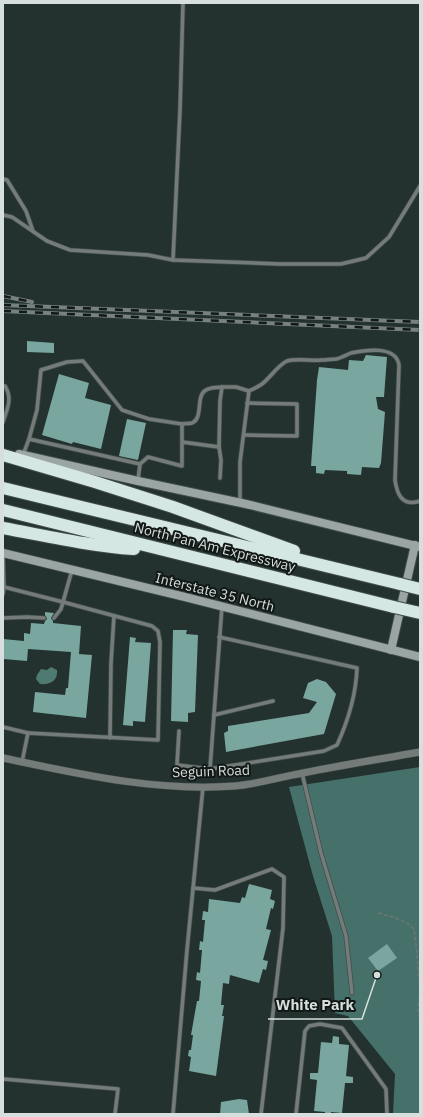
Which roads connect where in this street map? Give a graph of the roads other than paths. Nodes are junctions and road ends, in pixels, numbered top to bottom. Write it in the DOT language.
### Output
graph roads {
  1 [pos="183,3"];
  2 [pos="3,179"];
  3 [pos="420,186"];
  4 [pos="3,215"];
  5 [pos="33,231"];
  6 [pos="172,260"];
  7 [pos="3,386"];
  8 [pos="222,387"];
  9 [pos="249,391"];
  10 [pos="247,403"];
  11 [pos="3,422"];
  12 [pos="182,424"];
  13 [pos="244,435"];
  14 [pos="29,439"];
  15 [pos="182,442"];
  16 [pos="219,447"];
  17 [pos="3,451"];
  18 [pos="23,455"];
  19 [pos="3,456"];
  20 [pos="140,464"];
  21 [pos="220,478"];
  22 [pos="138,481"];
  23 [pos="3,488"];
  24 [pos="420,501"];
  25 [pos="240,502"];
  26 [pos="3,510"];
  27 [pos="3,528"];
  28 [pos="417,546"];
  29 [pos="166,551"];
  30 [pos="3,553"];
  31 [pos="72,569"];
  32 [pos="356,573"];
  33 [pos="4,587"];
  34 [pos="420,589"];
  35 [pos="3,594"];
  36 [pos="63,602"];
  37 [pos="222,606"];
  38 [pos="420,613"];
  39 [pos="114,616"];
  40 [pos="3,618"];
  41 [pos="44,618"];
  42 [pos="54,618"];
  43 [pos="219,637"];
  44 [pos="391,650"];
  45 [pos="420,657"];
  46 [pos="273,701"];
  47 [pos="214,715"];
  48 [pos="3,727"];
  49 [pos="179,731"];
  50 [pos="28,734"];
  51 [pos="110,738"];
  52 [pos="420,752"];
  53 [pos="3,758"];
  54 [pos="22,762"];
  55 [pos="210,769"];
  56 [pos="302,773"];
  57 [pos="203,787"];
  58 [pos="193,888"];
  59 [pos="352,993"];
  60 [pos="3,1079"];
  61 [pos="115,1114"];
  62 [pos="173,1114"];
  63 [pos="261,1114"];
  64 [pos="296,1114"];
  65 [pos="387,1114"];
  1 -- 6 [label="lane"];
  2 -- 5 [label="lane"];
  3 -- 6 [label="lane"];
  4 -- 5 [label="lane"];
  5 -- 6 [label="lane"];
  7 -- 11 [label="lane"];
  8 -- 9 [label="lane"];
  8 -- 12 [label="lane"];
  8 -- 16 [label="lane"];
  9 -- 10 [label="lane"];
  9 -- 24 [label="lane"];
  10 -- 13 [label="lane"];
  10 -- 13 [label="lane"];
  12 -- 14 [label="lane"];
  12 -- 15 [label="lane"];
  13 -- 25 [label="lane"];
  14 -- 18 [label="lane"];
  14 -- 20 [label="lane"];
  15 -- 16 [label="lane"];
  15 -- 20 [label="lane"];
  16 -- 21 [label="lane"];
  17 -- 18 [label="main road"];
  18 -- 22 [label="main road"];
  19 -- 32 [label="highway"];
  20 -- 22 [label="lane"];
  22 -- 25 [label="main road"];
  23 -- 32 [label="highway, North Pan Am Expressway"];
  25 -- 28 [label="main road"];
  26 -- 29 [label="highway, North Pan Am Expressway"];
  27 -- 29 [label="highway"];
  28 -- 44 [label="main road"];
  29 -- 38 [label="highway, North Pan Am Expressway, bridge"];
  30 -- 31 [label="main road, Interstate 35 North"];
  30 -- 33 [label="lane"];
  31 -- 36 [label="lane"];
  31 -- 37 [label="main road, Interstate 35 North"];
  32 -- 34 [label="highway, North Pan Am Expressway, bridge"];
  33 -- 35 [label="lane"];
  33 -- 36 [label="lane"];
  36 -- 39 [label="lane"];
  36 -- 42 [label="lane"];
  37 -- 43 [label="lane"];
  37 -- 44 [label="main road, Interstate 35 North"];
  39 -- 51 [label="lane"];
  39 -- 51 [label="lane"];
  40 -- 41 [label="lane"];
  43 -- 47 [label="lane"];
  43 -- 55 [label="lane"];
  44 -- 45 [label="main road, Interstate 35 North"];
  46 -- 47 [label="lane"];
  47 -- 55 [label="lane"];
  48 -- 50 [label="lane"];
  49 -- 55 [label="lane"];
  50 -- 51 [label="lane"];
  50 -- 54 [label="lane"];
  52 -- 56 [label="street, Seguin Road"];
  53 -- 54 [label="street, Seguin Road"];
  54 -- 57 [label="street, Seguin Road"];
  56 -- 57 [label="street, Seguin Road"];
  56 -- 59 [label="lane"];
  57 -- 58 [label="lane"];
  58 -- 62 [label="lane"];
  58 -- 63 [label="lane"];
  60 -- 61 [label="lane"];
  64 -- 65 [label="lane"];
}
